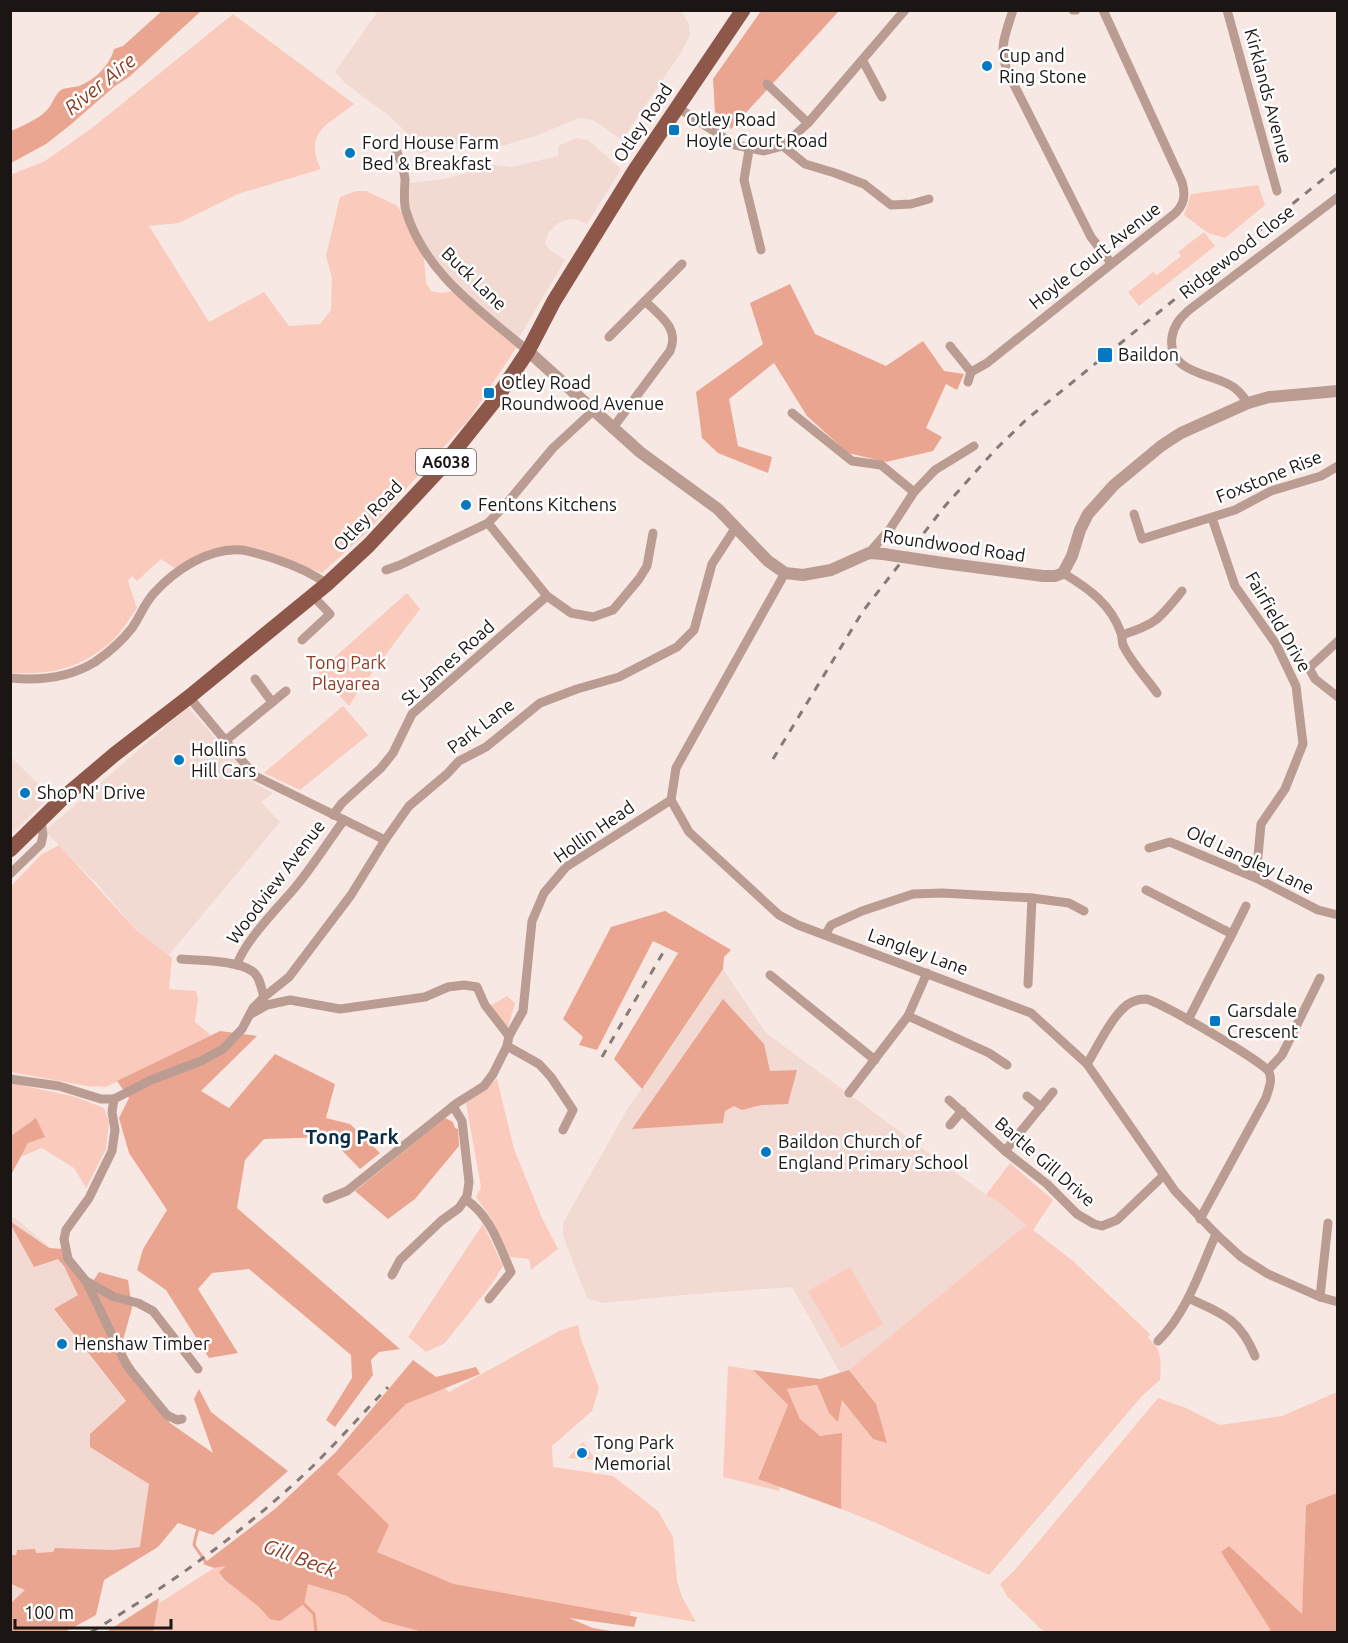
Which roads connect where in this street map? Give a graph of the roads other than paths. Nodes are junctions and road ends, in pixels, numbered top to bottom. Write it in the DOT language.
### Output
graph roads {
  1 [pos="743,10"];
  2 [pos="905,10"];
  3 [pos="1013,10"];
  4 [pos="1103,10"];
  5 [pos="1227,10"];
  6 [pos="863,61"];
  7 [pos="767,84"];
  8 [pos="882,97"];
  9 [pos="677,107"];
  10 [pos="808,123"];
  11 [pos="783,146"];
  12 [pos="749,150"];
  13 [pos="397,152"];
  14 [pos="1277,191"];
  15 [pos="929,199"];
  16 [pos="1336,201"];
  17 [pos="761,250"];
  18 [pos="1112,263"];
  19 [pos="682,264"];
  20 [pos="645,301"];
  21 [pos="609,337"];
  22 [pos="950,346"];
  23 [pos="528,351"];
  24 [pos="971,372"];
  25 [pos="968,382"];
  26 [pos="1338,391"];
  27 [pos="1248,403"];
  28 [pos="593,411"];
  29 [pos="792,413"];
  30 [pos="612,429"];
  31 [pos="974,446"];
  32 [pos="1338,466"];
  33 [pos="914,492"];
  34 [pos="1134,514"];
  35 [pos="1212,518"];
  36 [pos="488,523"];
  37 [pos="736,527"];
  38 [pos="653,533"];
  39 [pos="869,553"];
  40 [pos="386,570"];
  41 [pos="785,573"];
  42 [pos="1063,573"];
  43 [pos="327,584"];
  44 [pos="1182,591"];
  45 [pos="313,596"];
  46 [pos="547,596"];
  47 [pos="1122,635"];
  48 [pos="302,640"];
  49 [pos="1338,641"];
  50 [pos="10,678"];
  51 [pos="255,679"];
  52 [pos="286,691"];
  53 [pos="1157,693"];
  54 [pos="189,697"];
  55 [pos="1338,697"];
  56 [pos="272,702"];
  57 [pos="225,741"];
  58 [pos="671,800"];
  59 [pos="333,815"];
  60 [pos="41,820"];
  61 [pos="344,820"];
  62 [pos="385,840"];
  63 [pos="1149,848"];
  64 [pos="10,850"];
  65 [pos="10,874"];
  66 [pos="1256,878"];
  67 [pos="1146,890"];
  68 [pos="1032,898"];
  69 [pos="1246,906"];
  70 [pos="1084,911"];
  71 [pos="1338,915"];
  72 [pos="1232,934"];
  73 [pos="825,935"];
  74 [pos="181,959"];
  75 [pos="237,965"];
  76 [pos="927,973"];
  77 [pos="770,975"];
  78 [pos="1320,978"];
  79 [pos="1028,984"];
  80 [pos="264,997"];
  81 [pos="249,1015"];
  82 [pos="908,1016"];
  83 [pos="1188,1020"];
  84 [pos="509,1036"];
  85 [pos="507,1046"];
  86 [pos="875,1060"];
  87 [pos="1087,1064"];
  88 [pos="1007,1065"];
  89 [pos="1268,1070"];
  90 [pos="10,1079"];
  91 [pos="1053,1092"];
  92 [pos="849,1093"];
  93 [pos="1027,1096"];
  94 [pos="101,1099"];
  95 [pos="114,1099"];
  96 [pos="949,1100"];
  97 [pos="453,1106"];
  98 [pos="1041,1107"];
  99 [pos="962,1111"];
  100 [pos="112,1112"];
  101 [pos="950,1125"];
  102 [pos="563,1130"];
  103 [pos="1005,1151"];
  104 [pos="1164,1175"];
  105 [pos="327,1199"];
  106 [pos="465,1199"];
  107 [pos="1200,1219"];
  108 [pos="1328,1223"];
  109 [pos="1216,1234"];
  110 [pos="392,1275"];
  111 [pos="86,1281"];
  112 [pos="1320,1297"];
  113 [pos="1188,1298"];
  114 [pos="489,1299"];
  115 [pos="1338,1302"];
  116 [pos="1158,1341"];
  117 [pos="1256,1356"];
  118 [pos="198,1369"];
  119 [pos="182,1419"];
  1 -- 9 [label="main road, Otley Road / A6038"];
  2 -- 6 [label="street"];
  3 -- 18 [label="street"];
  4 -- 18 [label="street, Hoyle Court Avenue"];
  5 -- 14 [label="street, Kirklands Avenue"];
  6 -- 8 [label="street"];
  6 -- 10 [label="street"];
  7 -- 10 [label="street"];
  9 -- 12 [label="street"];
  9 -- 23 [label="main road, Otley Road / A6038"];
  10 -- 11 [label="street"];
  11 -- 12 [label="street"];
  11 -- 15 [label="street"];
  12 -- 17 [label="street"];
  13 -- 23 [label="street, Buck Lane"];
  16 -- 27 [label="street, Ridgewood Close"];
  18 -- 24 [label="street, Hoyle Court Avenue"];
  19 -- 20 [label="street"];
  20 -- 21 [label="street"];
  20 -- 30 [label="street"];
  22 -- 24 [label="street"];
  23 -- 28 [label="street"];
  23 -- 43 [label="main road, Otley Road / A6038"];
  24 -- 25 [label="street"];
  26 -- 27 [label="street"];
  27 -- 42 [label="street"];
  28 -- 30 [label="street"];
  28 -- 36 [label="street"];
  29 -- 33 [label="street"];
  30 -- 37 [label="street"];
  31 -- 33 [label="street"];
  32 -- 35 [label="street, Foxstone Rise"];
  33 -- 39 [label="street"];
  34 -- 35 [label="street, Foxstone Rise"];
  35 -- 66 [label="street, Fairfield Drive"];
  36 -- 40 [label="street"];
  36 -- 46 [label="street"];
  37 -- 41 [label="street"];
  37 -- 62 [label="street, Park Lane"];
  38 -- 46 [label="street"];
  39 -- 41 [label="street, Roundwood Road"];
  39 -- 42 [label="street, Roundwood Road, bridge"];
  41 -- 58 [label="street"];
  42 -- 47 [label="street"];
  43 -- 45 [label="main road, Otley Road / A6038"];
  43 -- 50 [label="street"];
  44 -- 47 [label="street"];
  45 -- 48 [label="street"];
  45 -- 54 [label="main road, Otley Road / A6038"];
  46 -- 59 [label="street, St James Road"];
  47 -- 53 [label="street"];
  49 -- 55 [label="street"];
  51 -- 56 [label="street"];
  52 -- 56 [label="street"];
  54 -- 57 [label="street"];
  54 -- 60 [label="main road, Otley Road / A6038"];
  56 -- 57 [label="street"];
  57 -- 59 [label="street"];
  58 -- 73 [label="street, Langley Lane"];
  58 -- 84 [label="street, Hollin Head"];
  59 -- 61 [label="street"];
  60 -- 64 [label="main road, Otley Road / A6038"];
  60 -- 65 [label="street"];
  61 -- 62 [label="street"];
  61 -- 75 [label="street, Woodview Avenue"];
  62 -- 80 [label="street, Park Lane"];
  63 -- 66 [label="street, Old Langley Lane"];
  66 -- 71 [label="street, Old Langley Lane"];
  67 -- 72 [label="street"];
  68 -- 70 [label="street"];
  68 -- 73 [label="street"];
  68 -- 79 [label="street"];
  69 -- 72 [label="street"];
  72 -- 83 [label="street"];
  73 -- 76 [label="street, Langley Lane"];
  74 -- 75 [label="street"];
  75 -- 80 [label="street"];
  76 -- 82 [label="street"];
  76 -- 87 [label="street, Langley Lane"];
  77 -- 86 [label="street"];
  78 -- 89 [label="street"];
  80 -- 81 [label="street, Park Lane"];
  81 -- 84 [label="street"];
  81 -- 95 [label="street, Park Lane"];
  82 -- 86 [label="street"];
  82 -- 88 [label="street"];
  83 -- 87 [label="street"];
  83 -- 89 [label="street"];
  84 -- 85 [label="street, Hollin Head"];
  85 -- 97 [label="street, Hollin Head"];
  85 -- 102 [label="street"];
  86 -- 92 [label="street"];
  87 -- 104 [label="street, Langley Lane"];
  89 -- 107 [label="street"];
  90 -- 94 [label="street"];
  91 -- 98 [label="street"];
  93 -- 98 [label="street"];
  94 -- 95 [label="street"];
  94 -- 100 [label="street"];
  95 -- 100 [label="street"];
  96 -- 99 [label="street, Bartle Gill Drive"];
  97 -- 105 [label="street, Hollin Head"];
  97 -- 106 [label="street"];
  98 -- 103 [label="street"];
  99 -- 101 [label="street"];
  99 -- 103 [label="street, Bartle Gill Drive"];
  100 -- 111 [label="street"];
  103 -- 104 [label="street, Bartle Gill Drive"];
  104 -- 107 [label="street, Langley Lane"];
  106 -- 110 [label="street"];
  106 -- 114 [label="street"];
  107 -- 109 [label="street, Langley Lane"];
  108 -- 112 [label="street"];
  109 -- 112 [label="street, Langley Lane"];
  109 -- 113 [label="street"];
  111 -- 118 [label="street"];
  111 -- 119 [label="street"];
  112 -- 115 [label="street, Langley Lane"];
  113 -- 116 [label="street"];
  113 -- 117 [label="street"];
}
